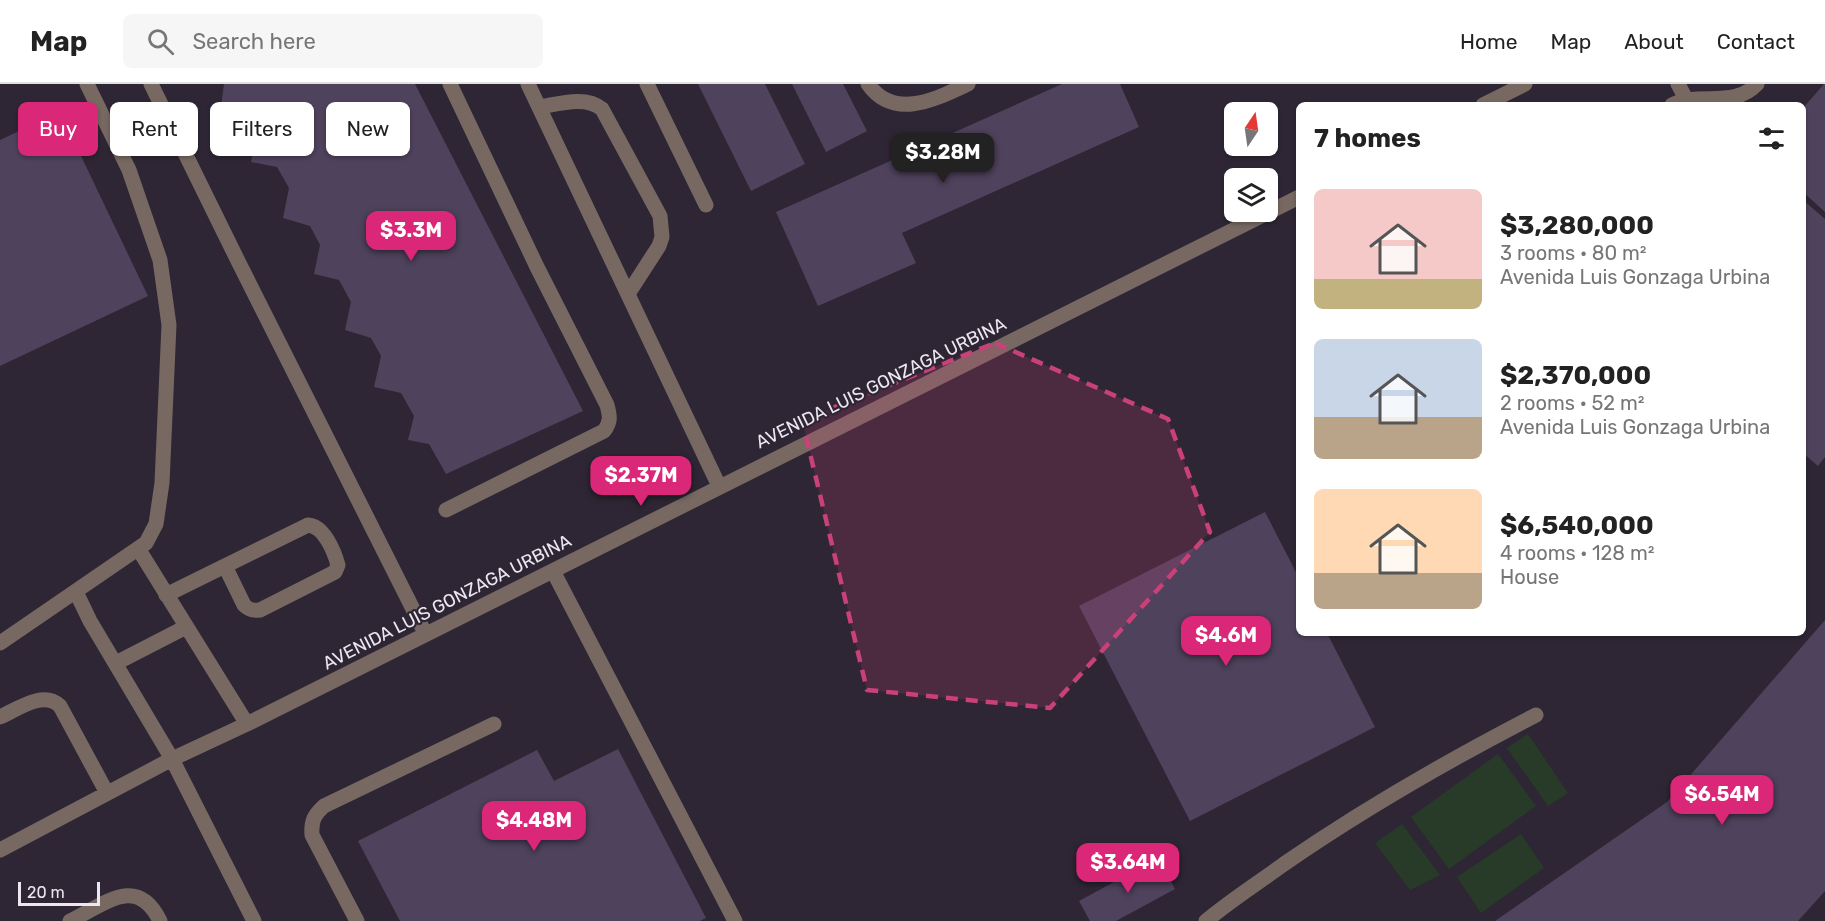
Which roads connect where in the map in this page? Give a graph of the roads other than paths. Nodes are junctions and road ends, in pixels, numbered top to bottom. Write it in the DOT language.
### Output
graph roads {
  1 [pos="87,84"];
  2 [pos="152,84"];
  3 [pos="450,84"];
  4 [pos="528,84"];
  5 [pos="647,84"];
  6 [pos="868,84"];
  7 [pos="968,84"];
  8 [pos="1526,84"];
  9 [pos="1678,84"];
  10 [pos="1757,84"];
  11 [pos="1490,102"];
  12 [pos="1679,102"];
  13 [pos="538,107"];
  14 [pos="1296,198"];
  15 [pos="706,205"];
  16 [pos="628,294"];
  17 [pos="719,486"];
  18 [pos="446,510"];
  19 [pos="139,550"];
  20 [pos="225,566"];
  21 [pos="553,571"];
  22 [pos="76,592"];
  23 [pos="166,596"];
  24 [pos="186,627"];
  25 [pos="425,633"];
  26 [pos="0,643"];
  27 [pos="116,663"];
  28 [pos="1536,715"];
  29 [pos="0,717"];
  30 [pos="247,724"];
  31 [pos="494,724"];
  32 [pos="172,759"];
  33 [pos="107,793"];
  34 [pos="1,846"];
  35 [pos="70,921"];
  36 [pos="160,921"];
  37 [pos="254,921"];
  38 [pos="357,921"];
  39 [pos="735,921"];
  40 [pos="1206,921"];
  1 -- 19 [label="street"];
  2 -- 25 [label="street"];
  3 -- 18 [label="street"];
  4 -- 13 [label="street"];
  5 -- 15 [label="street"];
  6 -- 7 [label="street"];
  8 -- 11 [label="street"];
  9 -- 12 [label="street"];
  10 -- 12 [label="street"];
  13 -- 16 [label="street"];
  13 -- 16 [label="street"];
  14 -- 17 [label="street, AVENIDA LUIS GONZAGA URBINA"];
  16 -- 17 [label="street"];
  17 -- 21 [label="street, AVENIDA LUIS GONZAGA URBINA"];
  19 -- 22 [label="street"];
  19 -- 23 [label="street"];
  20 -- 20 [label="street"];
  20 -- 23 [label="street"];
  21 -- 25 [label="street, AVENIDA LUIS GONZAGA URBINA"];
  21 -- 39 [label="street"];
  22 -- 26 [label="street"];
  22 -- 27 [label="street"];
  23 -- 24 [label="street"];
  24 -- 27 [label="street"];
  24 -- 30 [label="street"];
  25 -- 30 [label="street, AVENIDA LUIS GONZAGA URBINA"];
  27 -- 32 [label="street"];
  28 -- 40 [label="street"];
  29 -- 33 [label="street"];
  30 -- 32 [label="street, AVENIDA LUIS GONZAGA URBINA"];
  31 -- 38 [label="street"];
  32 -- 33 [label="street, AVENIDA LUIS GONZAGA URBINA"];
  32 -- 37 [label="street"];
  33 -- 34 [label="street, AVENIDA LUIS GONZAGA URBINA"];
  35 -- 36 [label="street"];
}
